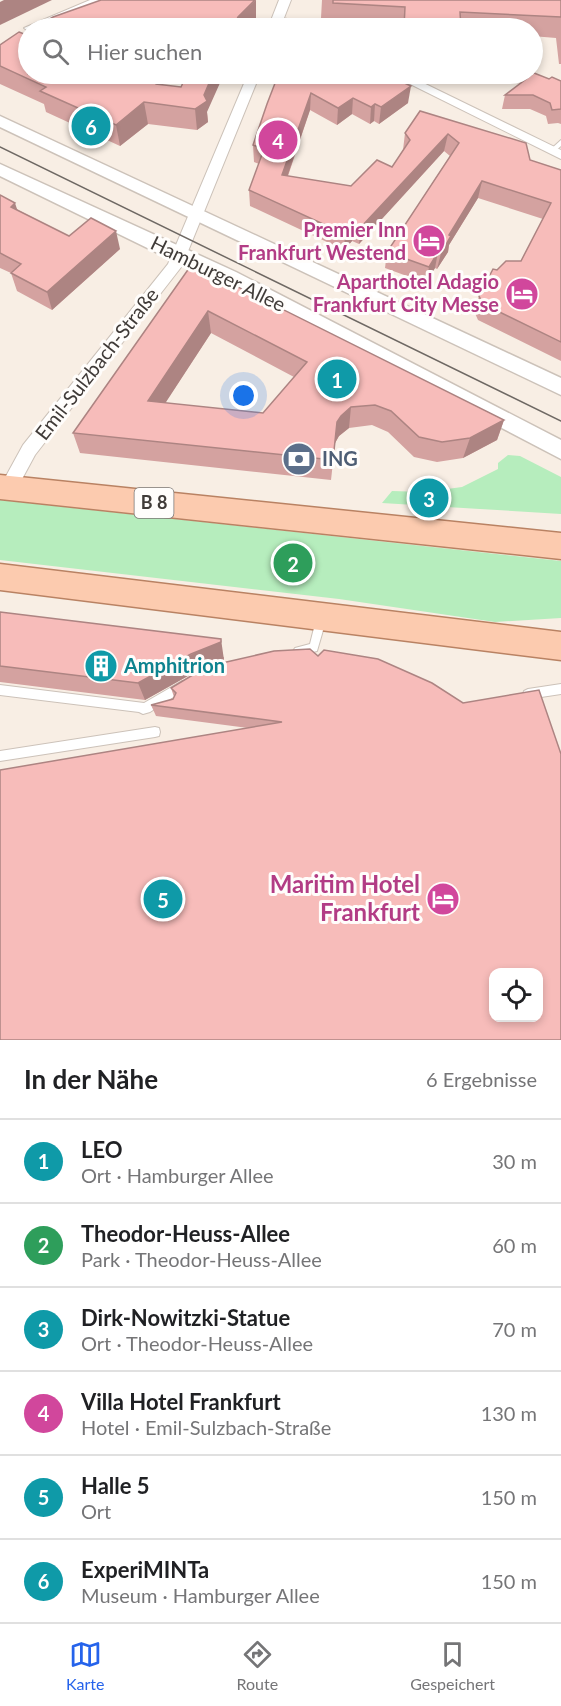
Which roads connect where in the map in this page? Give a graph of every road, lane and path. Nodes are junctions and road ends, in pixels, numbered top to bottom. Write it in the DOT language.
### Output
graph roads {
  1 [pos="100,0"];
  2 [pos="281,0"];
  3 [pos="57,18"];
  4 [pos="277,18"];
  5 [pos="250,84"];
  6 [pos="418,84"];
  7 [pos="0,121"];
  8 [pos="558,149"];
  9 [pos="0,169"];
  10 [pos="198,214"];
  11 [pos="180,256"];
  12 [pos="561,387"];
  13 [pos="561,450"];
  14 [pos="4,487"];
  15 [pos="561,546"];
  16 [pos="0,577"];
  17 [pos="319,630"];
  18 [pos="561,646"];
  19 [pos="283,652"];
  20 [pos="316,661"];
  21 [pos="191,681"];
  22 [pos="561,689"];
  23 [pos="0,690"];
  24 [pos="515,696"];
  25 [pos="172,705"];
  26 [pos="143,709"];
  27 [pos="155,732"];
  28 [pos="0,756"];
  1 -- 3 [label="street"];
  2 -- 4 [label="street"];
  5 -- 10 [label="street, Emil-Sulzbach-Straße"];
  6 -- 8 [label="street"];
  7 -- 10 [label="street"];
  9 -- 11 [label="street, Hamburger Allee"];
  10 -- 11 [label="street, Emil-Sulzbach-Straße"];
  10 -- 12 [label="street"];
  11 -- 13 [label="street, Hamburger Allee"];
  11 -- 14 [label="street, Emil-Sulzbach-Straße"];
  14 -- 15 [label="main road, B 8"];
  16 -- 17 [label="main road"];
  17 -- 18 [label="main road"];
  17 -- 19 [label="lane"];
  17 -- 20 [label="lane"];
  21 -- 26 [label="lane"];
  22 -- 24 [label="lane"];
  23 -- 26 [label="lane"];
  25 -- 26 [label="lane"];
  27 -- 28 [label="lane"];
}
